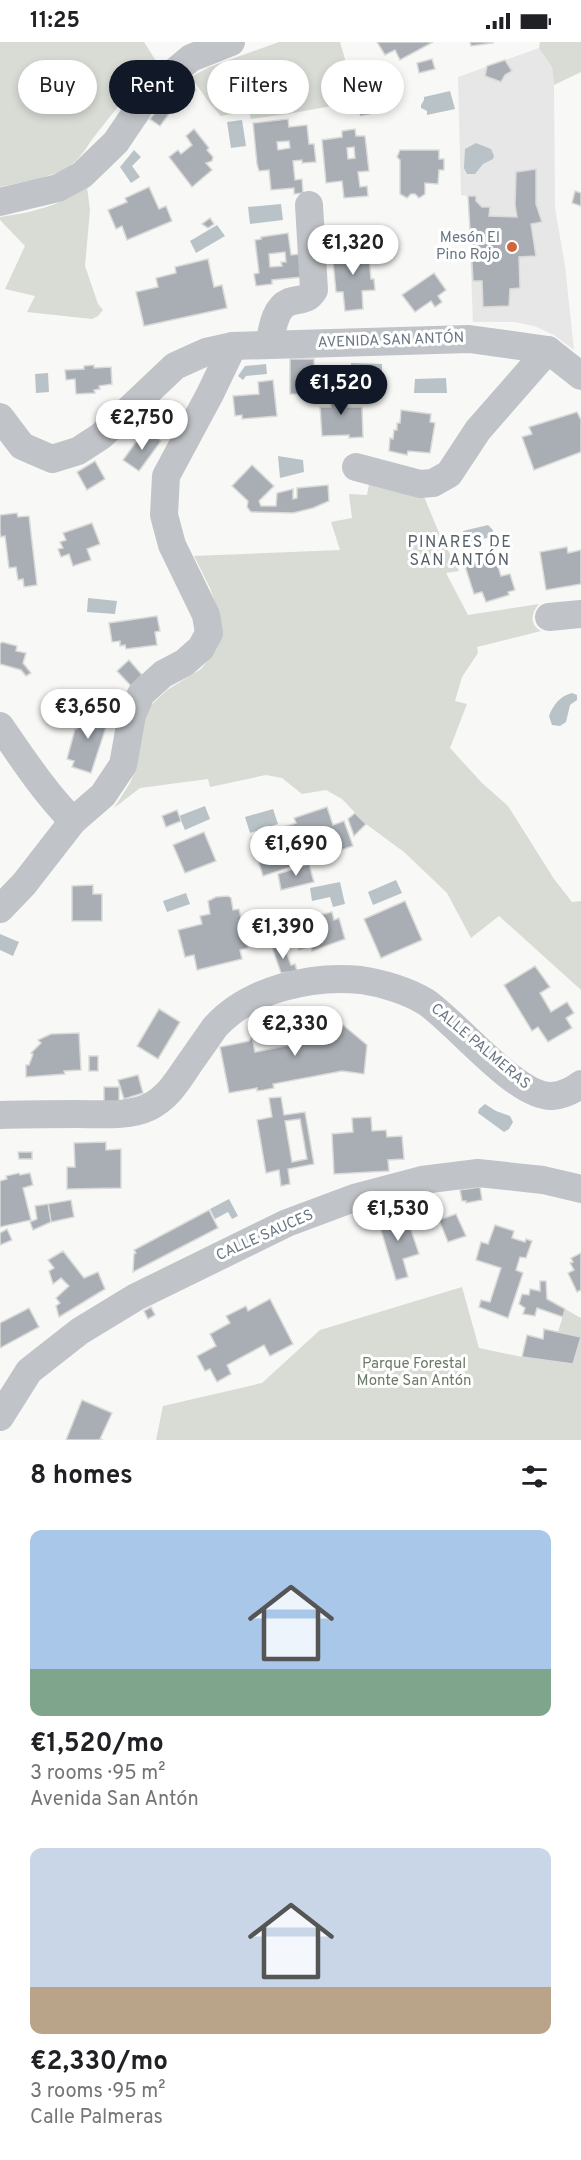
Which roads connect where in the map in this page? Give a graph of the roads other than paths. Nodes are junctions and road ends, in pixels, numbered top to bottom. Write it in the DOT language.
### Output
graph roads {
  1 [pos="231,42"];
  2 [pos="0,201"];
  3 [pos="309,205"];
  4 [pos="269,345"];
  5 [pos="233,346"];
  6 [pos="548,350"];
  7 [pos="581,376"];
  8 [pos="0,417"];
  9 [pos="356,467"];
  10 [pos="581,614"];
  11 [pos="549,617"];
  12 [pos="0,726"];
  13 [pos="73,821"];
  14 [pos="0,909"];
  15 [pos="581,1084"];
  16 [pos="0,1114"];
  17 [pos="581,1189"];
  18 [pos="0,1417"];
  1 -- 2 [label="street"];
  3 -- 4 [label="street"];
  4 -- 5 [label="street, AVENIDA SAN ANTÓN"];
  4 -- 6 [label="street, AVENIDA SAN ANTÓN"];
  5 -- 8 [label="street, AVENIDA SAN ANTÓN"];
  5 -- 13 [label="street"];
  6 -- 7 [label="street"];
  6 -- 9 [label="street"];
  10 -- 11 [label="street"];
  12 -- 13 [label="street"];
  13 -- 14 [label="street"];
  15 -- 16 [label="street, CALLE PALMERAS"];
  17 -- 18 [label="street, CALLE SAUCES"];
}
